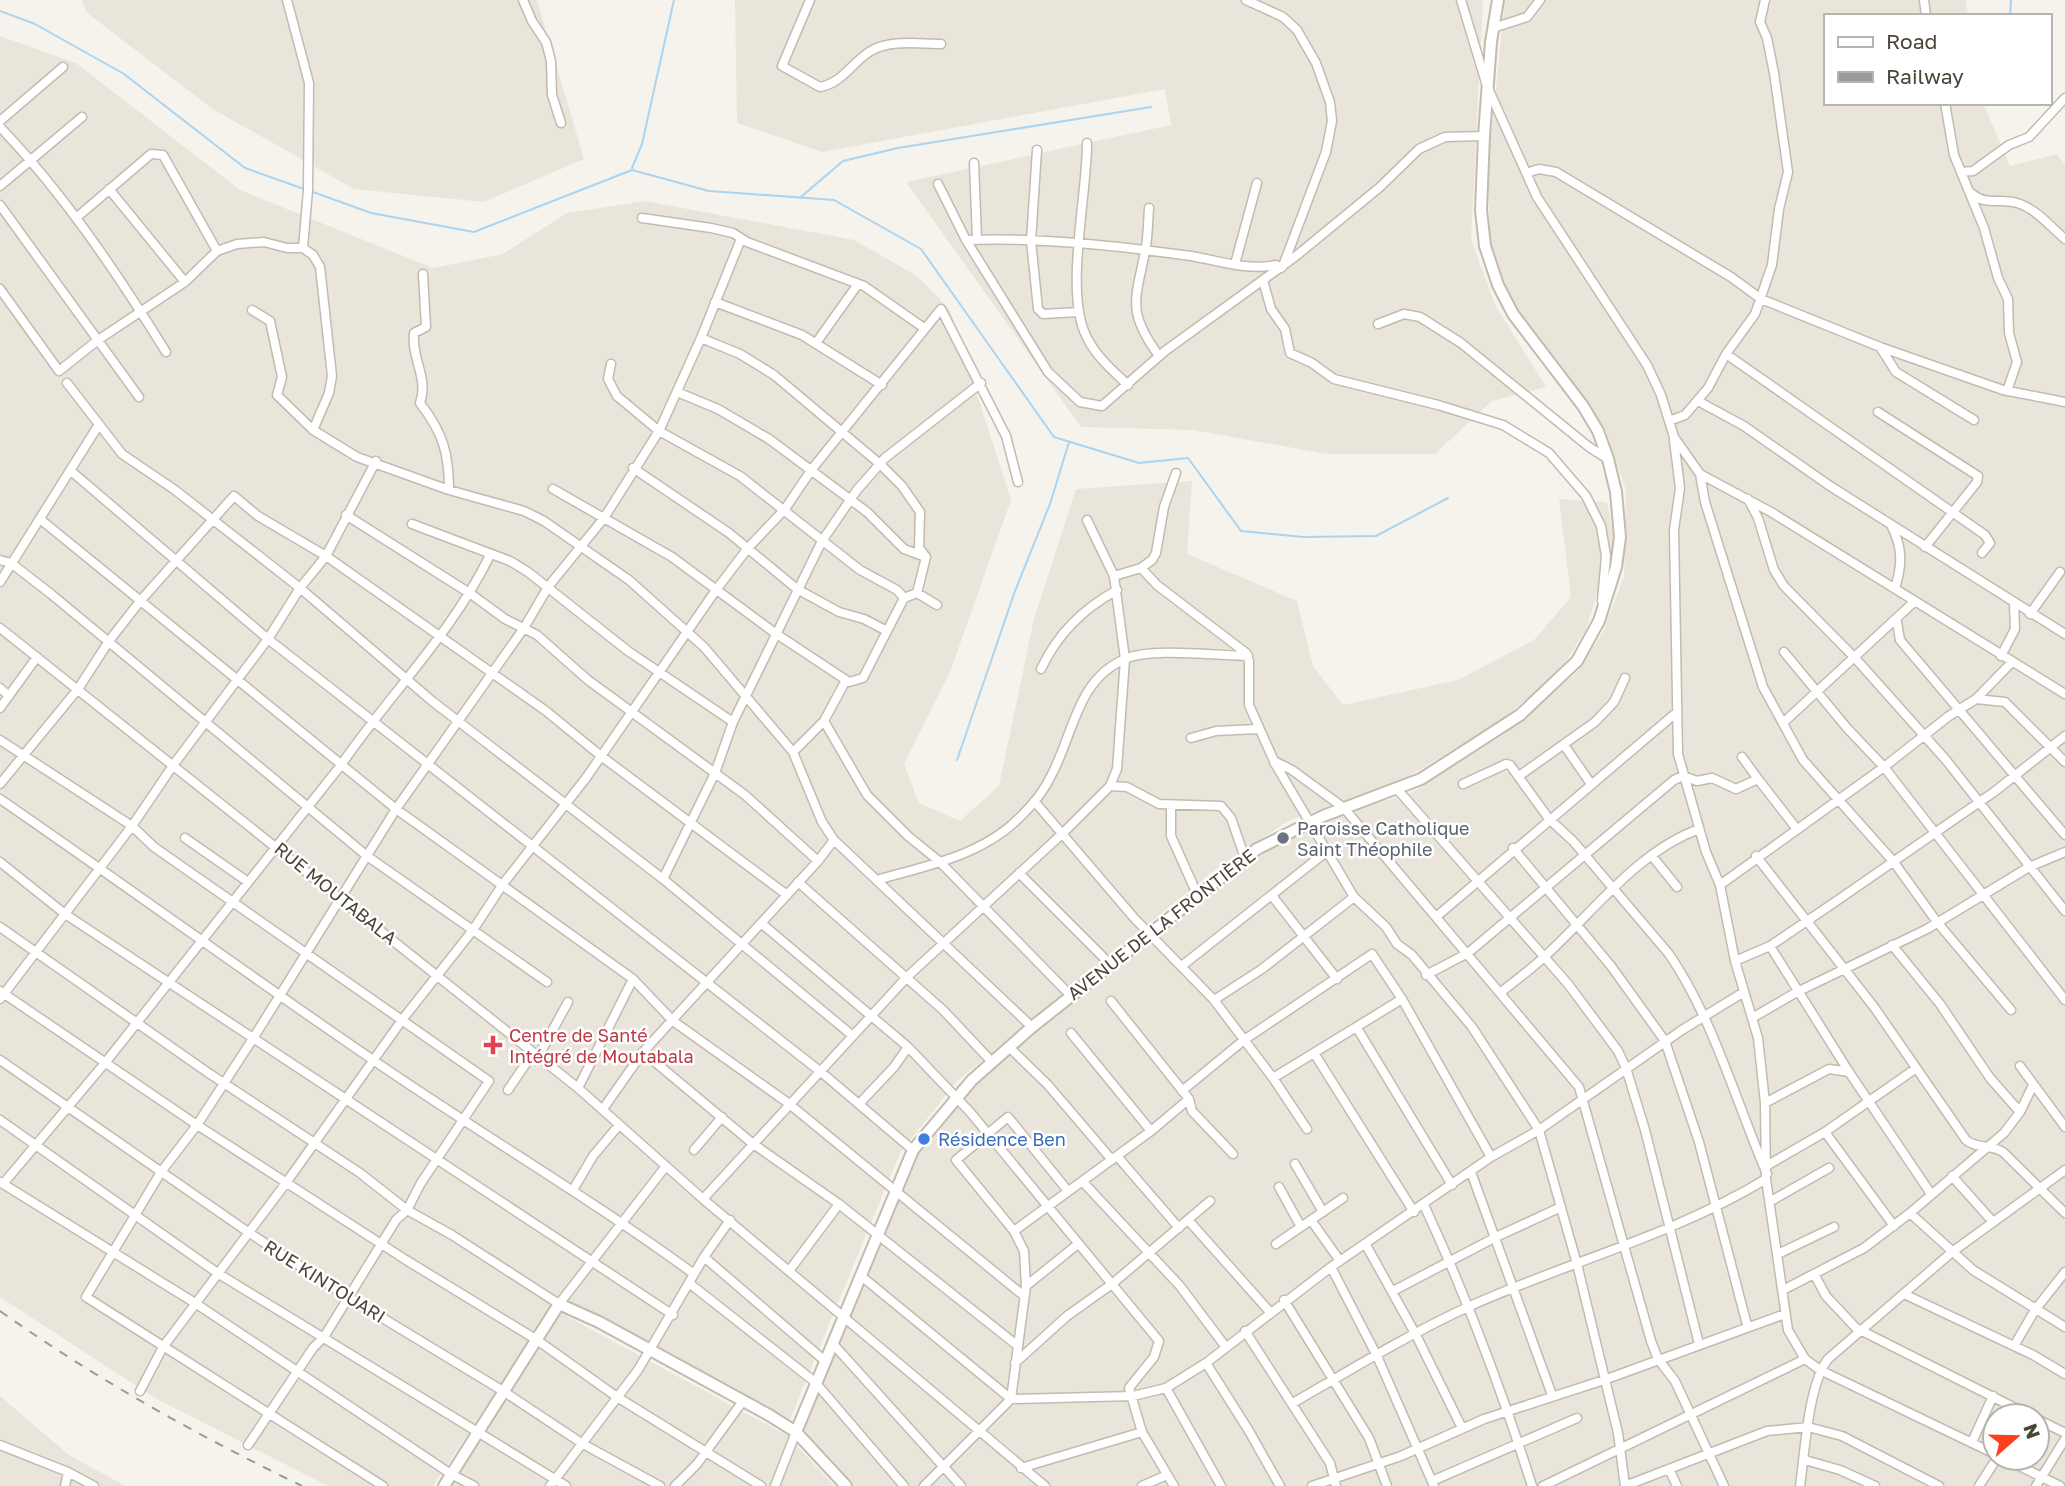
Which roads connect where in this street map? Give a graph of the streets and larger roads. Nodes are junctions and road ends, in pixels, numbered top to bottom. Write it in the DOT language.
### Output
graph roads {
  1 [pos="287,0"];
  2 [pos="523,0"];
  3 [pos="810,0"];
  4 [pos="1246,0"];
  5 [pos="1461,0"];
  6 [pos="1498,0"];
  7 [pos="1540,0"];
  8 [pos="1765,0"];
  9 [pos="1493,28"];
  10 [pos="941,44"];
  11 [pos="63,67"];
  12 [pos="1487,86"];
  13 [pos="2065,98"];
  14 [pos="1945,105"];
  15 [pos="82,117"];
  16 [pos="0,121"];
  17 [pos="561,123"];
  18 [pos="0,128"];
  19 [pos="1484,136"];
  20 [pos="1087,143"];
  21 [pos="1037,150"];
  22 [pos="31,160"];
  23 [pos="974,163"];
  24 [pos="1961,172"];
  25 [pos="1526,173"];
  26 [pos="1257,183"];
  27 [pos="939,184"];
  28 [pos="0,186"];
  29 [pos="109,189"];
  30 [pos="1971,193"];
  31 [pos="0,205"];
  32 [pos="1149,208"];
  33 [pos="76,218"];
  34 [pos="642,218"];
  35 [pos="741,239"];
  36 [pos="977,239"];
  37 [pos="2065,239"];
  38 [pos="966,240"];
  39 [pos="1031,241"];
  40 [pos="1080,245"];
  41 [pos="303,248"];
  42 [pos="217,251"];
  43 [pos="1145,251"];
  44 [pos="1235,264"];
  45 [pos="1282,267"];
  46 [pos="423,274"];
  47 [pos="1263,280"];
  48 [pos="185,282"];
  49 [pos="858,284"];
  50 [pos="0,289"];
  51 [pos="1761,299"];
  52 [pos="715,302"];
  53 [pos="252,310"];
  54 [pos="141,311"];
  55 [pos="1079,312"];
  56 [pos="1378,324"];
  57 [pos="925,328"];
  58 [pos="701,338"];
  59 [pos="98,340"];
  60 [pos="816,343"];
  61 [pos="1880,347"];
  62 [pos="166,352"];
  63 [pos="1726,354"];
  64 [pos="1159,356"];
  65 [pos="611,364"];
  66 [pos="67,383"];
  67 [pos="981,383"];
  68 [pos="882,385"];
  69 [pos="1128,385"];
  70 [pos="2007,391"];
  71 [pos="677,392"];
  72 [pos="139,397"];
  73 [pos="1698,401"];
  74 [pos="2065,402"];
  75 [pos="1878,412"];
  76 [pos="1974,420"];
  77 [pos="1669,421"];
  78 [pos="98,426"];
  79 [pos="313,430"];
  80 [pos="659,431"];
  81 [pos="841,433"];
  82 [pos="1674,437"];
  83 [pos="1608,459"];
  84 [pos="376,461"];
  85 [pos="880,464"];
  86 [pos="633,468"];
  87 [pos="812,469"];
  88 [pos="71,471"];
  89 [pos="1176,473"];
  90 [pos="1700,474"];
  91 [pos="1018,482"];
  92 [pos="553,489"];
  93 [pos="449,490"];
  94 [pos="1748,499"];
  95 [pos="849,501"];
  96 [pos="785,509"];
  97 [pos="1951,514"];
  98 [pos="346,515"];
  99 [pos="604,518"];
  100 [pos="40,519"];
  101 [pos="214,519"];
  102 [pos="1087,520"];
  103 [pos="412,524"];
  104 [pos="1891,524"];
  105 [pos="822,541"];
  106 [pos="580,546"];
  107 [pos="1926,547"];
  108 [pos="748,548"];
  109 [pos="1982,553"];
  110 [pos="491,555"];
  111 [pos="326,556"];
  112 [pos="926,557"];
  113 [pos="0,560"];
  114 [pos="178,560"];
  115 [pos="10,563"];
  116 [pos="1141,568"];
  117 [pos="2060,572"];
  118 [pos="1114,576"];
  119 [pos="0,582"];
  120 [pos="548,587"];
  121 [pos="300,588"];
  122 [pos="797,589"];
  123 [pos="1895,589"];
  124 [pos="716,590"];
  125 [pos="1117,590"];
  126 [pos="917,593"];
  127 [pos="471,594"];
  128 [pos="904,598"];
  129 [pos="141,600"];
  130 [pos="1915,601"];
  131 [pos="2014,604"];
  132 [pos="937,605"];
  133 [pos="2030,614"];
  134 [pos="1599,621"];
  135 [pos="1896,622"];
  136 [pos="0,628"];
  137 [pos="524,628"];
  138 [pos="688,631"];
  139 [pos="887,631"];
  140 [pos="775,633"];
  141 [pos="2065,634"];
  142 [pos="441,636"];
  143 [pos="268,639"];
  144 [pos="109,641"];
  145 [pos="1784,652"];
  146 [pos="1248,656"];
  147 [pos="2001,656"];
  148 [pos="37,657"];
  149 [pos="1855,658"];
  150 [pos="1125,659"];
  151 [pos="2012,662"];
  152 [pos="1041,669"];
  153 [pos="659,671"];
  154 [pos="492,673"];
  155 [pos="1625,677"];
  156 [pos="405,679"];
  157 [pos="846,680"];
  158 [pos="235,681"];
  159 [pos="0,688"];
  160 [pos="78,689"];
  161 [pos="1815,692"];
  162 [pos="2065,694"];
  163 [pos="9,696"];
  164 [pos="747,696"];
  165 [pos="1976,699"];
  166 [pos="0,708"];
  167 [pos="1961,709"];
  168 [pos="631,711"];
  169 [pos="1676,712"];
  170 [pos="372,720"];
  171 [pos="456,720"];
  172 [pos="824,721"];
  173 [pos="205,722"];
  174 [pos="733,722"];
  175 [pos="1784,722"];
  176 [pos="1257,729"];
  177 [pos="1924,735"];
  178 [pos="2065,736"];
  179 [pos="1191,738"];
  180 [pos="0,740"];
  181 [pos="1564,745"];
  182 [pos="2052,746"];
  183 [pos="793,752"];
  184 [pos="601,756"];
  185 [pos="1742,757"];
  186 [pos="24,758"];
  187 [pos="1274,761"];
  188 [pos="2065,762"];
  189 [pos="427,763"];
  190 [pos="174,764"];
  191 [pos="341,765"];
  192 [pos="1884,767"];
  193 [pos="715,773"];
  194 [pos="2016,775"];
  195 [pos="1519,776"];
  196 [pos="1683,776"];
  197 [pos="1758,779"];
  198 [pos="0,784"];
  199 [pos="1463,784"];
  200 [pos="1591,784"];
  201 [pos="1110,786"];
  202 [pos="1398,790"];
  203 [pos="0,799"];
  204 [pos="1837,800"];
  205 [pos="1035,802"];
  206 [pos="1980,802"];
  207 [pos="564,805"];
  208 [pos="1171,806"];
  209 [pos="307,807"];
  210 [pos="1344,808"];
  211 [pos="396,809"];
  212 [pos="1549,819"];
  213 [pos="1308,822"];
  214 [pos="691,824"];
  215 [pos="132,826"];
  216 [pos="1796,828"];
  217 [pos="1699,829"];
  218 [pos="1935,832"];
  219 [pos="1063,833"];
  220 [pos="2065,835"];
  221 [pos="185,838"];
  222 [pos="834,840"];
  223 [pos="532,845"];
  224 [pos="277,846"];
  225 [pos="1513,848"];
  226 [pos="1326,852"];
  227 [pos="2065,852"];
  228 [pos="367,856"];
  229 [pos="1584,856"];
  230 [pos="1652,856"];
  231 [pos="1756,856"];
  232 [pos="1245,858"];
  233 [pos="818,861"];
  234 [pos="1893,861"];
  235 [pos="0,862"];
  236 [pos="940,862"];
  237 [pos="2029,867"];
  238 [pos="100,868"];
  239 [pos="1019,873"];
  240 [pos="663,879"];
  241 [pos="1477,879"];
  242 [pos="877,880"];
  243 [pos="248,882"];
  244 [pos="798,882"];
  245 [pos="503,884"];
  246 [pos="1720,885"];
  247 [pos="1677,887"];
  248 [pos="1547,889"];
  249 [pos="1614,890"];
  250 [pos="1197,894"];
  251 [pos="787,895"];
  252 [pos="1982,896"];
  253 [pos="1273,897"];
  254 [pos="1354,897"];
  255 [pos="341,898"];
  256 [pos="232,902"];
  257 [pos="982,908"];
  258 [pos="2065,911"];
  259 [pos="65,914"];
  260 [pos="1436,917"];
  261 [pos="1510,920"];
  262 [pos="1807,920"];
  263 [pos="1937,922"];
  264 [pos="761,923"];
  265 [pos="1576,923"];
  266 [pos="0,928"];
  267 [pos="473,930"];
  268 [pos="1147,933"];
  269 [pos="1303,937"];
  270 [pos="199,942"];
  271 [pos="742,944"];
  272 [pos="943,944"];
  273 [pos="1892,945"];
  274 [pos="1770,946"];
  275 [pos="36,952"];
  276 [pos="306,953"];
  277 [pos="1468,953"];
  278 [pos="1545,957"];
  279 [pos="1735,961"];
  280 [pos="1110,964"];
  281 [pos="1183,965"];
  282 [pos="1844,968"];
  283 [pos="437,974"];
  284 [pos="1426,975"];
  285 [pos="907,977"];
  286 [pos="633,979"];
  287 [pos="1337,979"];
  288 [pos="167,982"];
  289 [pos="547,982"];
  290 [pos="707,982"];
  291 [pos="1501,992"];
  292 [pos="1744,992"];
  293 [pos="1797,992"];
  294 [pos="279,994"];
  295 [pos="1,995"];
  296 [pos="1070,995"];
  297 [pos="1402,999"];
  298 [pos="1214,1000"];
  299 [pos="2065,1000"];
  300 [pos="1111,1001"];
  301 [pos="568,1002"];
  302 [pos="2011,1010"];
  303 [pos="871,1017"];
  304 [pos="1704,1017"];
  305 [pos="1752,1018"];
  306 [pos="402,1020"];
  307 [pos="136,1021"];
  308 [pos="673,1021"];
  309 [pos="1031,1027"];
  310 [pos="1357,1028"];
  311 [pos="1071,1033"];
  312 [pos="853,1036"];
  313 [pos="254,1037"];
  314 [pos="1244,1040"];
  315 [pos="1665,1041"];
  316 [pos="908,1047"];
  317 [pos="1010,1048"];
  318 [pos="643,1052"];
  319 [pos="1314,1053"];
  320 [pos="535,1055"];
  321 [pos="0,1060"];
  322 [pos="374,1061"];
  323 [pos="992,1062"];
  324 [pos="105,1063"];
  325 [pos="2020,1066"];
  326 [pos="1626,1068"];
  327 [pos="1915,1069"];
  328 [pos="821,1072"];
  329 [pos="1849,1072"];
  330 [pos="1273,1077"];
  331 [pos="224,1083"];
  332 [pos="2033,1084"];
  333 [pos="578,1088"];
  334 [pos="508,1090"];
  335 [pos="1182,1091"];
  336 [pos="1583,1096"];
  337 [pos="955,1098"];
  338 [pos="346,1100"];
  339 [pos="1188,1100"];
  340 [pos="1868,1102"];
  341 [pos="788,1103"];
  342 [pos="1765,1103"];
  343 [pos="860,1104"];
  344 [pos="66,1106"];
  345 [pos="603,1109"];
  346 [pos="2020,1112"];
  347 [pos="722,1117"];
  348 [pos="464,1118"];
  349 [pos="0,1120"];
  350 [pos="197,1125"];
  351 [pos="619,1125"];
  352 [pos="2065,1127"];
  353 [pos="1307,1129"];
  354 [pos="1539,1130"];
  355 [pos="1151,1131"];
  356 [pos="1825,1132"];
  357 [pos="988,1133"];
  358 [pos="316,1143"];
  359 [pos="752,1143"];
  360 [pos="35,1145"];
  361 [pos="1987,1146"];
  362 [pos="694,1150"];
  363 [pos="913,1150"];
  364 [pos="1233,1154"];
  365 [pos="1492,1157"];
  366 [pos="1114,1158"];
  367 [pos="439,1159"];
  368 [pos="1295,1164"];
  369 [pos="666,1166"];
  370 [pos="1829,1168"];
  371 [pos="2065,1170"];
  372 [pos="161,1171"];
  373 [pos="1471,1172"];
  374 [pos="1767,1173"];
  375 [pos="1952,1176"];
  376 [pos="1083,1182"];
  377 [pos="2,1183"];
  378 [pos="286,1183"];
  379 [pos="1452,1185"];
  380 [pos="1279,1187"];
  381 [pos="2038,1188"];
  382 [pos="573,1190"];
  383 [pos="894,1191"];
  384 [pos="1068,1191"];
  385 [pos="1931,1194"];
  386 [pos="1343,1198"];
  387 [pos="703,1199"];
  388 [pos="1210,1201"];
  389 [pos="1771,1201"];
  390 [pos="839,1204"];
  391 [pos="1424,1205"];
  392 [pos="1046,1207"];
  393 [pos="1562,1207"];
  394 [pos="1716,1208"];
  395 [pos="407,1210"];
  396 [pos="1323,1212"];
  397 [pos="1414,1212"];
  398 [pos="1910,1213"];
  399 [pos="2065,1213"];
  400 [pos="135,1217"];
  401 [pos="730,1220"];
  402 [pos="1311,1220"];
  403 [pos="1189,1221"];
  404 [pos="1993,1222"];
  405 [pos="620,1223"];
  406 [pos="1894,1226"];
  407 [pos="1301,1227"];
  408 [pos="1834,1227"];
  409 [pos="1179,1228"];
  410 [pos="1670,1228"];
  411 [pos="1014,1231"];
  412 [pos="248,1232"];
  413 [pos="875,1234"];
  414 [pos="1496,1237"];
  415 [pos="384,1244"];
  416 [pos="1078,1244"];
  417 [pos="1276,1244"];
  418 [pos="1366,1245"];
  419 [pos="1624,1245"];
  420 [pos="1952,1252"];
  421 [pos="112,1253"];
  422 [pos="1148,1253"];
  423 [pos="1778,1254"];
  424 [pos="704,1257"];
  425 [pos="1340,1261"];
  426 [pos="1451,1261"];
  427 [pos="592,1264"];
  428 [pos="1577,1264"];
  429 [pos="1331,1267"];
  430 [pos="789,1271"];
  431 [pos="2065,1272"];
  432 [pos="219,1273"];
  433 [pos="694,1274"];
  434 [pos="1814,1274"];
  435 [pos="860,1275"];
  436 [pos="689,1283"];
  437 [pos="1112,1284"];
  438 [pos="1026,1286"];
  439 [pos="1513,1289"];
  440 [pos="1783,1290"];
  441 [pos="1393,1291"];
  442 [pos="1904,1294"];
  443 [pos="1024,1296"];
  444 [pos="348,1297"];
  445 [pos="1284,1300"];
  446 [pos="195,1303"];
  447 [pos="559,1304"];
  448 [pos="1468,1307"];
  449 [pos="2035,1310"];
  450 [pos="1270,1312"];
  451 [pos="1785,1314"];
  452 [pos="673,1315"];
  453 [pos="843,1318"];
  454 [pos="1747,1325"];
  455 [pos="2065,1327"];
  456 [pos="1861,1329"];
  457 [pos="1245,1331"];
  458 [pos="1416,1335"];
  459 [pos="324,1337"];
  460 [pos="537,1340"];
  461 [pos="1699,1344"];
  462 [pos="834,1345"];
  463 [pos="1018,1346"];
  464 [pos="1225,1346"];
  465 [pos="2014,1346"];
  466 [pos="163,1347"];
  467 [pos="651,1350"];
  468 [pos="1377,1356"];
  469 [pos="1658,1359"];
  470 [pos="1805,1359"];
  471 [pos="825,1362"];
  472 [pos="1015,1363"];
  473 [pos="1206,1363"];
  474 [pos="1820,1370"];
  475 [pos="298,1371"];
  476 [pos="2065,1374"];
  477 [pos="1604,1380"];
  478 [pos="1332,1381"];
  479 [pos="815,1382"];
  480 [pos="1166,1388"];
  481 [pos="140,1391"];
  482 [pos="503,1391"];
  483 [pos="1552,1395"];
  484 [pos="617,1396"];
  485 [pos="1133,1396"];
  486 [pos="1993,1396"];
  487 [pos="1011,1399"];
  488 [pos="743,1401"];
  489 [pos="2004,1402"];
  490 [pos="1293,1404"];
  491 [pos="1508,1410"];
  492 [pos="269,1413"];
  493 [pos="1691,1416"];
  494 [pos="1577,1418"];
  495 [pos="1808,1427"];
  496 [pos="1462,1429"];
  497 [pos="1142,1432"];
  498 [pos="477,1433"];
  499 [pos="796,1433"];
  500 [pos="980,1434"];
  501 [pos="2065,1439"];
  502 [pos="1972,1442"];
  503 [pos="1519,1443"];
  504 [pos="583,1444"];
  505 [pos="0,1445"];
  506 [pos="248,1445"];
  507 [pos="1419,1447"];
  508 [pos="1981,1447"];
  509 [pos="1620,1449"];
  510 [pos="707,1450"];
  511 [pos="1711,1454"];
  512 [pos="1805,1460"];
  513 [pos="1380,1464"];
  514 [pos="945,1468"];
  515 [pos="1021,1468"];
  516 [pos="1670,1471"];
  517 [pos="68,1472"];
  518 [pos="2023,1472"];
  519 [pos="451,1474"];
  520 [pos="1167,1475"];
  521 [pos="1335,1481"];
  522 [pos="552,1482"];
  523 [pos="2038,1482"];
  524 [pos="1433,1484"];
  525 [pos="776,1485"];
  526 [pos="65,1486"];
  527 [pos="94,1486"];
  528 [pos="383,1486"];
  529 [pos="444,1486"];
  530 [pos="474,1486"];
  531 [pos="566,1486"];
  532 [pos="660,1486"];
  533 [pos="675,1486"];
  534 [pos="761,1486"];
  535 [pos="846,1486"];
  536 [pos="904,1486"];
  537 [pos="924,1486"];
  538 [pos="961,1486"];
  539 [pos="1045,1486"];
  540 [pos="1142,1486"];
  541 [pos="1174,1486"];
  542 [pos="1222,1486"];
  543 [pos="1280,1486"];
  544 [pos="1312,1486"];
  545 [pos="1387,1486"];
  546 [pos="1532,1486"];
  547 [pos="1543,1486"];
  548 [pos="1625,1486"];
  549 [pos="1677,1486"];
  550 [pos="1724,1486"];
  551 [pos="1800,1486"];
  552 [pos="1875,1486"];
  553 [pos="1939,1486"];
  554 [pos="2060,1486"];
  1 -- 41 [label="street"];
  2 -- 17 [label="street"];
  3 -- 10 [label="street"];
  4 -- 45 [label="street"];
  5 -- 12 [label="street"];
  6 -- 9 [label="street, AVENUE DE LA FRONTIÈRE"];
  7 -- 9 [label="street"];
  8 -- 51 [label="street"];
  9 -- 12 [label="street, AVENUE DE LA FRONTIÈRE"];
  11 -- 16 [label="street"];
  12 -- 19 [label="street, AVENUE DE LA FRONTIÈRE"];
  12 -- 25 [label="street"];
  13 -- 24 [label="street"];
  14 -- 24 [label="street"];
  15 -- 22 [label="street"];
  18 -- 22 [label="street"];
  19 -- 45 [label="street"];
  19 -- 83 [label="street, AVENUE DE LA FRONTIÈRE"];
  20 -- 40 [label="street"];
  21 -- 39 [label="street"];
  22 -- 28 [label="street"];
  22 -- 33 [label="street"];
  23 -- 36 [label="street"];
  24 -- 30 [label="street"];
  25 -- 51 [label="street"];
  25 -- 77 [label="street"];
  26 -- 44 [label="street"];
  27 -- 38 [label="street"];
  29 -- 33 [label="street"];
  29 -- 42 [label="street"];
  29 -- 48 [label="street"];
  30 -- 37 [label="street"];
  30 -- 70 [label="street"];
  31 -- 59 [label="street"];
  32 -- 43 [label="street"];
  33 -- 54 [label="street"];
  34 -- 35 [label="street"];
  35 -- 49 [label="street"];
  35 -- 52 [label="street"];
  36 -- 38 [label="street"];
  36 -- 39 [label="street"];
  38 -- 69 [label="street"];
  39 -- 40 [label="street"];
  39 -- 55 [label="street"];
  40 -- 43 [label="street"];
  40 -- 55 [label="street"];
  41 -- 42 [label="street"];
  41 -- 79 [label="street"];
  42 -- 48 [label="street"];
  43 -- 44 [label="street"];
  43 -- 64 [label="street"];
  44 -- 45 [label="street"];
  45 -- 47 [label="street"];
  46 -- 93 [label="street"];
  47 -- 64 [label="street"];
  47 -- 134 [label="street"];
  48 -- 54 [label="street"];
  49 -- 57 [label="street"];
  49 -- 60 [label="street"];
  50 -- 59 [label="street"];
  51 -- 61 [label="street"];
  51 -- 63 [label="street"];
  52 -- 58 [label="street"];
  52 -- 60 [label="street"];
  53 -- 79 [label="street"];
  54 -- 59 [label="street"];
  54 -- 62 [label="street"];
  55 -- 69 [label="street"];
  56 -- 83 [label="street"];
  57 -- 67 [label="street"];
  57 -- 68 [label="street"];
  58 -- 71 [label="street"];
  58 -- 81 [label="street"];
  59 -- 72 [label="street"];
  60 -- 68 [label="street"];
  61 -- 70 [label="street"];
  61 -- 76 [label="street"];
  63 -- 73 [label="street"];
  63 -- 97 [label="street"];
  64 -- 69 [label="street"];
  65 -- 80 [label="street"];
  66 -- 78 [label="street"];
  67 -- 85 [label="street"];
  67 -- 91 [label="street"];
  68 -- 81 [label="street"];
  70 -- 74 [label="street"];
  71 -- 80 [label="street"];
  71 -- 87 [label="street"];
  73 -- 77 [label="street"];
  73 -- 104 [label="street"];
  75 -- 97 [label="street"];
  77 -- 82 [label="street"];
  78 -- 88 [label="street"];
  78 -- 101 [label="street"];
  79 -- 84 [label="street"];
  80 -- 86 [label="street"];
  80 -- 96 [label="street"];
  81 -- 85 [label="street"];
  81 -- 87 [label="street"];
  82 -- 90 [label="street"];
  82 -- 169 [label="street"];
  83 -- 134 [label="street, AVENUE DE LA FRONTIÈRE"];
  84 -- 93 [label="street"];
  84 -- 98 [label="street"];
  85 -- 95 [label="street"];
  85 -- 112 [label="street"];
  86 -- 99 [label="street"];
  86 -- 108 [label="street"];
  87 -- 95 [label="street"];
  87 -- 96 [label="street"];
  88 -- 100 [label="street"];
  88 -- 114 [label="street"];
  89 -- 116 [label="street"];
  90 -- 94 [label="street"];
  90 -- 175 [label="street"];
  92 -- 99 [label="street"];
  93 -- 106 [label="street"];
  94 -- 123 [label="street"];
  94 -- 149 [label="street"];
  95 -- 105 [label="street"];
  95 -- 112 [label="street"];
  96 -- 105 [label="street"];
  96 -- 108 [label="street"];
  97 -- 107 [label="street"];
  97 -- 109 [label="street"];
  98 -- 111 [label="street"];
  98 -- 127 [label="street"];
  99 -- 106 [label="street"];
  99 -- 124 [label="street"];
  100 -- 115 [label="street"];
  100 -- 129 [label="street"];
  101 -- 111 [label="street"];
  101 -- 114 [label="street"];
  101 -- 121 [label="street"];
  102 -- 118 [label="street"];
  103 -- 110 [label="street"];
  104 -- 107 [label="street"];
  104 -- 123 [label="street"];
  105 -- 122 [label="street"];
  105 -- 128 [label="street"];
  106 -- 120 [label="street"];
  106 -- 138 [label="street"];
  107 -- 131 [label="street"];
  108 -- 122 [label="street"];
  108 -- 124 [label="street"];
  110 -- 120 [label="street"];
  110 -- 127 [label="street"];
  111 -- 121 [label="street"];
  111 -- 142 [label="street"];
  112 -- 126 [label="street"];
  113 -- 115 [label="street"];
  114 -- 129 [label="street"];
  114 -- 143 [label="street"];
  115 -- 119 [label="street"];
  115 -- 144 [label="street"];
  116 -- 118 [label="street"];
  116 -- 146 [label="street"];
  117 -- 133 [label="street"];
  118 -- 125 [label="street"];
  120 -- 137 [label="street"];
  120 -- 153 [label="street"];
  121 -- 143 [label="street"];
  121 -- 156 [label="street"];
  122 -- 139 [label="street"];
  122 -- 140 [label="street"];
  123 -- 130 [label="street"];
  124 -- 138 [label="street"];
  124 -- 140 [label="street"];
  125 -- 150 [label="street"];
  125 -- 152 [label="street"];
  126 -- 128 [label="street"];
  126 -- 132 [label="street"];
  127 -- 137 [label="street"];
  127 -- 142 [label="street"];
  128 -- 139 [label="street"];
  129 -- 144 [label="street"];
  129 -- 158 [label="street"];
  130 -- 135 [label="street"];
  130 -- 147 [label="street"];
  131 -- 133 [label="street"];
  131 -- 147 [label="street"];
  133 -- 141 [label="street"];
  134 -- 202 [label="street, AVENUE DE LA FRONTIÈRE"];
  135 -- 149 [label="street"];
  135 -- 167 [label="street"];
  136 -- 148 [label="street, RUE MOUTABALA"];
  137 -- 154 [label="street"];
  137 -- 168 [label="street"];
  138 -- 153 [label="street"];
  138 -- 164 [label="street"];
  139 -- 157 [label="street"];
  140 -- 157 [label="street"];
  140 -- 164 [label="street"];
  142 -- 154 [label="street"];
  142 -- 156 [label="street"];
  143 -- 158 [label="street"];
  143 -- 170 [label="street"];
  144 -- 160 [label="street"];
  144 -- 173 [label="street"];
  145 -- 161 [label="street"];
  146 -- 150 [label="street"];
  146 -- 176 [label="street"];
  147 -- 151 [label="street"];
  148 -- 160 [label="street, RUE MOUTABALA"];
  148 -- 163 [label="street"];
  149 -- 161 [label="street"];
  149 -- 177 [label="street"];
  150 -- 201 [label="street"];
  150 -- 205 [label="street"];
  151 -- 162 [label="street"];
  151 -- 165 [label="street"];
  153 -- 168 [label="street"];
  153 -- 174 [label="street"];
  154 -- 171 [label="street"];
  154 -- 184 [label="street"];
  155 -- 181 [label="street"];
  156 -- 170 [label="street"];
  156 -- 171 [label="street"];
  157 -- 172 [label="street"];
  158 -- 173 [label="street"];
  158 -- 191 [label="street"];
  159 -- 163 [label="street"];
  160 -- 186 [label="street"];
  160 -- 190 [label="street, RUE MOUTABALA"];
  161 -- 175 [label="street"];
  161 -- 192 [label="street"];
  163 -- 166 [label="street"];
  164 -- 174 [label="street"];
  164 -- 183 [label="street"];
  165 -- 167 [label="street"];
  165 -- 182 [label="street"];
  167 -- 177 [label="street"];
  167 -- 194 [label="street"];
  168 -- 184 [label="street"];
  168 -- 193 [label="street"];
  169 -- 196 [label="street"];
  169 -- 200 [label="street"];
  170 -- 189 [label="street"];
  170 -- 191 [label="street"];
  171 -- 189 [label="street"];
  171 -- 207 [label="street"];
  172 -- 183 [label="street"];
  172 -- 236 [label="street"];
  173 -- 190 [label="street"];
  173 -- 209 [label="street"];
  174 -- 193 [label="street"];
  175 -- 204 [label="street"];
  176 -- 179 [label="street"];
  176 -- 187 [label="street"];
  177 -- 192 [label="street"];
  177 -- 206 [label="street"];
  178 -- 182 [label="street"];
  180 -- 186 [label="street"];
  181 -- 195 [label="street"];
  181 -- 200 [label="street"];
  182 -- 188 [label="street"];
  182 -- 194 [label="street"];
  183 -- 222 [label="street"];
  184 -- 207 [label="street"];
  184 -- 214 [label="street"];
  185 -- 197 [label="street"];
  186 -- 198 [label="street"];
  186 -- 215 [label="street"];
  187 -- 210 [label="street"];
  187 -- 213 [label="street"];
  189 -- 211 [label="street"];
  189 -- 223 [label="street"];
  190 -- 215 [label="street"];
  190 -- 224 [label="street, RUE MOUTABALA"];
  191 -- 209 [label="street"];
  191 -- 211 [label="street"];
  192 -- 204 [label="street"];
  192 -- 218 [label="street"];
  193 -- 214 [label="street"];
  193 -- 233 [label="street"];
  194 -- 206 [label="street"];
  194 -- 220 [label="street"];
  195 -- 199 [label="street"];
  195 -- 212 [label="street"];
  196 -- 197 [label="street"];
  196 -- 217 [label="street"];
  196 -- 229 [label="street"];
  197 -- 216 [label="street"];
  200 -- 212 [label="street"];
  201 -- 208 [label="street"];
  201 -- 219 [label="street"];
  202 -- 210 [label="street, AVENUE DE LA FRONTIÈRE"];
  202 -- 241 [label="street"];
  203 -- 238 [label="street"];
  204 -- 216 [label="street"];
  204 -- 234 [label="street"];
  205 -- 219 [label="street"];
  205 -- 236 [label="street"];
  206 -- 218 [label="street"];
  206 -- 237 [label="street"];
  207 -- 223 [label="street"];
  207 -- 240 [label="street"];
  208 -- 232 [label="street"];
  208 -- 250 [label="street"];
  209 -- 224 [label="street"];
  209 -- 228 [label="street"];
  210 -- 213 [label="street, AVENUE DE LA FRONTIÈRE"];
  210 -- 260 [label="street"];
  211 -- 228 [label="street"];
  211 -- 245 [label="street"];
  212 -- 225 [label="street"];
  212 -- 229 [label="street"];
  213 -- 226 [label="street"];
  213 -- 232 [label="street, AVENUE DE LA FRONTIÈRE"];
  214 -- 240 [label="street"];
  214 -- 251 [label="street"];
  215 -- 238 [label="street"];
  215 -- 256 [label="street"];
  216 -- 231 [label="street"];
  217 -- 230 [label="street"];
  217 -- 246 [label="street"];
  218 -- 234 [label="street"];
  218 -- 252 [label="street"];
  219 -- 239 [label="street"];
  219 -- 268 [label="street"];
  221 -- 243 [label="street"];
  222 -- 233 [label="street"];
  222 -- 242 [label="street"];
  223 -- 245 [label="street"];
  223 -- 290 [label="street"];
  224 -- 243 [label="street"];
  224 -- 255 [label="street, RUE MOUTABALA"];
  225 -- 241 [label="street"];
  225 -- 248 [label="street"];
  226 -- 253 [label="street"];
  226 -- 254 [label="street"];
  227 -- 237 [label="street"];
  228 -- 255 [label="street"];
  228 -- 267 [label="street"];
  229 -- 248 [label="street"];
  229 -- 249 [label="street"];
  230 -- 247 [label="street"];
  230 -- 249 [label="street"];
  231 -- 246 [label="street"];
  231 -- 262 [label="street"];
  232 -- 250 [label="street, AVENUE DE LA FRONTIÈRE"];
  233 -- 244 [label="street"];
  234 -- 262 [label="street"];
  234 -- 263 [label="street"];
  235 -- 259 [label="street"];
  236 -- 242 [label="street"];
  236 -- 257 [label="street"];
  237 -- 252 [label="street"];
  237 -- 258 [label="street"];
  238 -- 259 [label="street"];
  238 -- 270 [label="street"];
  239 -- 257 [label="street"];
  239 -- 280 [label="street"];
  240 -- 271 [label="street"];
  241 -- 260 [label="street"];
  241 -- 261 [label="street"];
  242 -- 272 [label="street"];
  243 -- 256 [label="street"];
  244 -- 251 [label="street"];
  244 -- 285 [label="street"];
  245 -- 267 [label="street"];
  245 -- 286 [label="street"];
  246 -- 279 [label="street"];
  248 -- 261 [label="street"];
  248 -- 265 [label="street"];
  249 -- 265 [label="street"];
  249 -- 304 [label="street"];
  250 -- 268 [label="street, AVENUE DE LA FRONTIÈRE"];
  251 -- 264 [label="street"];
  252 -- 263 [label="street"];
  252 -- 299 [label="street"];
  253 -- 269 [label="street"];
  253 -- 281 [label="street"];
  254 -- 269 [label="street"];
  254 -- 284 [label="street"];
  255 -- 276 [label="street"];
  255 -- 283 [label="street, RUE MOUTABALA"];
  256 -- 270 [label="street"];
  256 -- 276 [label="street"];
  257 -- 272 [label="street"];
  257 -- 296 [label="street"];
  259 -- 275 [label="street"];
  259 -- 288 [label="street"];
  260 -- 277 [label="street"];
  261 -- 277 [label="street"];
  261 -- 278 [label="street"];
  262 -- 274 [label="street"];
  262 -- 282 [label="street"];
  263 -- 273 [label="street"];
  263 -- 302 [label="street"];
  264 -- 271 [label="street"];
  264 -- 303 [label="street"];
  265 -- 278 [label="street"];
  265 -- 315 [label="street"];
  266 -- 275 [label="street"];
  267 -- 283 [label="street"];
  267 -- 289 [label="street"];
  268 -- 280 [label="street, AVENUE DE LA FRONTIÈRE"];
  268 -- 281 [label="street"];
  269 -- 287 [label="street"];
  269 -- 298 [label="street"];
  270 -- 288 [label="street"];
  270 -- 294 [label="street"];
  271 -- 290 [label="street"];
  271 -- 312 [label="street"];
  272 -- 285 [label="street"];
  272 -- 309 [label="street"];
  273 -- 282 [label="street"];
  273 -- 346 [label="street"];
  274 -- 279 [label="street"];
  274 -- 293 [label="street"];
  275 -- 295 [label="street"];
  275 -- 307 [label="street"];
  276 -- 294 [label="street"];
  276 -- 306 [label="street"];
  277 -- 284 [label="street"];
  277 -- 291 [label="street"];
  278 -- 291 [label="street"];
  278 -- 326 [label="street"];
  279 -- 292 [label="street"];
  280 -- 296 [label="street, AVENUE DE LA FRONTIÈRE"];
  281 -- 298 [label="street"];
  282 -- 293 [label="street"];
  282 -- 327 [label="street"];
  283 -- 306 [label="street"];
  283 -- 320 [label="street, RUE MOUTABALA"];
  284 -- 354 [label="street"];
  285 -- 303 [label="street"];
  285 -- 323 [label="street"];
  286 -- 308 [label="street"];
  286 -- 333 [label="street"];
  287 -- 297 [label="street"];
  287 -- 314 [label="street"];
  288 -- 307 [label="street"];
  288 -- 313 [label="street"];
  290 -- 308 [label="street"];
  290 -- 328 [label="street"];
  291 -- 336 [label="street"];
  292 -- 304 [label="street"];
  292 -- 305 [label="street"];
  293 -- 305 [label="street"];
  293 -- 329 [label="street"];
  294 -- 313 [label="street"];
  294 -- 322 [label="street"];
  295 -- 324 [label="street"];
  296 -- 309 [label="street, AVENUE DE LA FRONTIÈRE"];
  297 -- 310 [label="street"];
  297 -- 365 [label="street"];
  298 -- 314 [label="street"];
  300 -- 335 [label="street"];
  301 -- 320 [label="street"];
  303 -- 312 [label="street"];
  303 -- 316 [label="street"];
  304 -- 315 [label="street"];
  304 -- 374 [label="street"];
  305 -- 342 [label="street"];
  306 -- 322 [label="street"];
  306 -- 348 [label="street"];
  307 -- 324 [label="street"];
  307 -- 331 [label="street"];
  308 -- 318 [label="street"];
  308 -- 341 [label="street"];
  309 -- 317 [label="street, AVENUE DE LA FRONTIÈRE"];
  310 -- 319 [label="street"];
  310 -- 379 [label="street"];
  311 -- 355 [label="street"];
  312 -- 328 [label="street"];
  313 -- 331 [label="street"];
  313 -- 338 [label="street"];
  314 -- 330 [label="street"];
  314 -- 335 [label="street"];
  315 -- 326 [label="street"];
  315 -- 394 [label="street"];
  316 -- 337 [label="street"];
  316 -- 343 [label="street"];
  317 -- 323 [label="street, AVENUE DE LA FRONTIÈRE"];
  317 -- 366 [label="street"];
  318 -- 345 [label="street"];
  318 -- 347 [label="street"];
  319 -- 330 [label="street"];
  319 -- 397 [label="street"];
  320 -- 333 [label="street, RUE MOUTABALA"];
  320 -- 334 [label="street"];
  321 -- 344 [label="street, RUE KINTOUARI"];
  322 -- 338 [label="street"];
  322 -- 348 [label="street"];
  323 -- 337 [label="street, AVENUE DE LA FRONTIÈRE"];
  324 -- 344 [label="street"];
  324 -- 350 [label="street"];
  325 -- 332 [label="street"];
  326 -- 336 [label="street"];
  326 -- 410 [label="street"];
  327 -- 340 [label="street"];
  327 -- 361 [label="street"];
  328 -- 341 [label="street"];
  328 -- 343 [label="street"];
  329 -- 340 [label="street"];
  329 -- 342 [label="street"];
  330 -- 353 [label="street"];
  331 -- 350 [label="street"];
  331 -- 358 [label="street"];
  332 -- 346 [label="street"];
  332 -- 352 [label="street"];
  333 -- 345 [label="street, RUE MOUTABALA"];
  335 -- 339 [label="street"];
  336 -- 354 [label="street"];
  336 -- 419 [label="street"];
  337 -- 357 [label="street"];
  337 -- 363 [label="street, AVENUE DE LA FRONTIÈRE"];
  338 -- 358 [label="street"];
  338 -- 367 [label="street"];
  339 -- 355 [label="street"];
  339 -- 364 [label="street"];
  340 -- 356 [label="street"];
  340 -- 385 [label="street"];
  341 -- 359 [label="street"];
  341 -- 383 [label="street"];
  342 -- 374 [label="street"];
  343 -- 363 [label="street"];
  344 -- 360 [label="street"];
  344 -- 372 [label="street, RUE KINTOUARI"];
  345 -- 351 [label="street, RUE MOUTABALA"];
  346 -- 361 [label="street"];
  347 -- 359 [label="street"];
  347 -- 362 [label="street"];
  348 -- 367 [label="street"];
  348 -- 382 [label="street"];
  349 -- 360 [label="street"];
  350 -- 372 [label="street"];
  350 -- 378 [label="street"];
  351 -- 369 [label="street, RUE MOUTABALA"];
  351 -- 382 [label="street"];
  354 -- 365 [label="street"];
  354 -- 393 [label="street"];
  355 -- 366 [label="street"];
  356 -- 374 [label="street"];
  356 -- 406 [label="street"];
  357 -- 384 [label="street"];
  357 -- 392 [label="street"];
  357 -- 411 [label="street"];
  358 -- 378 [label="street"];
  358 -- 395 [label="street"];
  359 -- 387 [label="street"];
  359 -- 390 [label="street"];
  360 -- 377 [label="street"];
  360 -- 400 [label="street"];
  361 -- 375 [label="street"];
  361 -- 381 [label="street"];
  363 -- 383 [label="street, AVENUE DE LA FRONTIÈRE"];
  365 -- 373 [label="street"];
  366 -- 376 [label="street"];
  366 -- 409 [label="street"];
  367 -- 395 [label="street"];
  367 -- 427 [label="street"];
  368 -- 396 [label="street"];
  369 -- 387 [label="street, RUE MOUTABALA"];
  369 -- 405 [label="street"];
  370 -- 389 [label="street"];
  371 -- 381 [label="street"];
  372 -- 400 [label="street"];
  372 -- 412 [label="street, RUE KINTOUARI"];
  373 -- 379 [label="street"];
  373 -- 414 [label="street"];
  374 -- 389 [label="street"];
  374 -- 394 [label="street"];
  375 -- 385 [label="street"];
  375 -- 404 [label="street"];
  376 -- 384 [label="street"];
  376 -- 422 [label="street"];
  377 -- 421 [label="street"];
  378 -- 412 [label="street"];
  378 -- 415 [label="street"];
  379 -- 391 [label="street"];
  380 -- 407 [label="street"];
  381 -- 399 [label="street"];
  381 -- 404 [label="street"];
  382 -- 405 [label="street"];
  383 -- 413 [label="street, AVENUE DE LA FRONTIÈRE"];
  383 -- 443 [label="street"];
  384 -- 392 [label="street"];
  385 -- 398 [label="street"];
  386 -- 396 [label="street"];
  387 -- 401 [label="street, RUE MOUTABALA"];
  388 -- 403 [label="street"];
  389 -- 423 [label="street"];
  390 -- 413 [label="street"];
  390 -- 430 [label="street"];
  391 -- 397 [label="street"];
  391 -- 426 [label="street"];
  392 -- 411 [label="street"];
  392 -- 416 [label="street"];
  393 -- 414 [label="street"];
  393 -- 428 [label="street"];
  394 -- 410 [label="street"];
  394 -- 454 [label="street"];
  395 -- 415 [label="street"];
  395 -- 447 [label="street"];
  396 -- 402 [label="street"];
  397 -- 418 [label="street"];
  398 -- 406 [label="street"];
  398 -- 420 [label="street"];
  400 -- 421 [label="street"];
  400 -- 432 [label="street"];
  401 -- 424 [label="street"];
  401 -- 430 [label="street, RUE MOUTABALA"];
  402 -- 407 [label="street"];
  402 -- 425 [label="street"];
  403 -- 409 [label="street"];
  403 -- 450 [label="street"];
  404 -- 420 [label="street"];
  405 -- 427 [label="street"];
  405 -- 433 [label="street"];
  406 -- 434 [label="street"];
  407 -- 417 [label="street"];
  408 -- 423 [label="street"];
  409 -- 422 [label="street"];
  410 -- 419 [label="street"];
  410 -- 461 [label="street"];
  411 -- 438 [label="street"];
  412 -- 432 [label="street"];
  412 -- 444 [label="street, RUE KINTOUARI"];
  413 -- 435 [label="street, AVENUE DE LA FRONTIÈRE"];
  413 -- 463 [label="street"];
  414 -- 426 [label="street"];
  414 -- 439 [label="street"];
  415 -- 444 [label="street"];
  415 -- 460 [label="street"];
  416 -- 437 [label="street"];
  416 -- 438 [label="street"];
  418 -- 425 [label="street"];
  418 -- 441 [label="street"];
  419 -- 428 [label="street"];
  419 -- 469 [label="street"];
  420 -- 442 [label="street"];
  420 -- 449 [label="street"];
  421 -- 446 [label="street"];
  421 -- 466 [label="street"];
  422 -- 437 [label="street"];
  422 -- 464 [label="street"];
  423 -- 440 [label="street"];
  424 -- 433 [label="street"];
  424 -- 471 [label="street"];
  425 -- 429 [label="street"];
  426 -- 441 [label="street"];
  426 -- 448 [label="street"];
  427 -- 447 [label="street"];
  427 -- 452 [label="street"];
  428 -- 439 [label="street"];
  428 -- 477 [label="street"];
  429 -- 445 [label="street"];
  429 -- 468 [label="street"];
  430 -- 453 [label="street, RUE MOUTABALA"];
  431 -- 449 [label="street"];
  432 -- 446 [label="street"];
  432 -- 459 [label="street"];
  433 -- 436 [label="street"];
  434 -- 440 [label="street"];
  434 -- 456 [label="street"];
  435 -- 453 [label="street, AVENUE DE LA FRONTIÈRE"];
  435 -- 487 [label="street"];
  436 -- 452 [label="street"];
  436 -- 479 [label="street"];
  437 -- 472 [label="street"];
  437 -- 485 [label="street"];
  438 -- 443 [label="street"];
  439 -- 448 [label="street"];
  439 -- 483 [label="street"];
  440 -- 451 [label="street"];
  441 -- 458 [label="street"];
  442 -- 456 [label="street"];
  442 -- 465 [label="street"];
  443 -- 463 [label="street"];
  444 -- 459 [label="street"];
  444 -- 482 [label="street, RUE KINTOUARI"];
  445 -- 450 [label="street"];
  445 -- 478 [label="street"];
  446 -- 466 [label="street"];
  446 -- 475 [label="street"];
  447 -- 460 [label="street"];
  447 -- 467 [label="street"];
  448 -- 458 [label="street"];
  448 -- 491 [label="street"];
  449 -- 455 [label="street"];
  449 -- 465 [label="street"];
  450 -- 457 [label="street"];
  451 -- 454 [label="street"];
  451 -- 470 [label="street"];
  452 -- 467 [label="street"];
  453 -- 462 [label="street, AVENUE DE LA FRONTIÈRE"];
  453 -- 500 [label="street, RUE MOUTABALA"];
  454 -- 461 [label="street"];
  456 -- 474 [label="street"];
  456 -- 486 [label="street"];
  457 -- 464 [label="street"];
  457 -- 490 [label="street"];
  458 -- 468 [label="street"];
  458 -- 496 [label="street"];
  459 -- 475 [label="street"];
  459 -- 498 [label="street"];
  460 -- 482 [label="street"];
  460 -- 484 [label="street"];
  461 -- 469 [label="street"];
  462 -- 471 [label="street, AVENUE DE LA FRONTIÈRE"];
  462 -- 514 [label="street"];
  463 -- 472 [label="street"];
  464 -- 473 [label="street"];
  465 -- 476 [label="street"];
  466 -- 481 [label="street"];
  466 -- 492 [label="street"];
  467 -- 484 [label="street"];
  467 -- 488 [label="street"];
  468 -- 478 [label="street"];
  468 -- 507 [label="street"];
  469 -- 477 [label="street"];
  469 -- 493 [label="street"];
  470 -- 474 [label="street"];
  470 -- 493 [label="street"];
  471 -- 479 [label="street, AVENUE DE LA FRONTIÈRE"];
  472 -- 487 [label="street"];
  473 -- 480 [label="street"];
  473 -- 543 [label="street"];
  474 -- 495 [label="street"];
  474 -- 502 [label="street"];
  475 -- 492 [label="street"];
  475 -- 519 [label="street"];
  477 -- 483 [label="street"];
  477 -- 509 [label="street"];
  478 -- 490 [label="street"];
  478 -- 513 [label="street"];
  479 -- 499 [label="street, AVENUE DE LA FRONTIÈRE"];
  479 -- 536 [label="street"];
  480 -- 485 [label="street"];
  480 -- 542 [label="street"];
  482 -- 498 [label="street"];
  482 -- 504 [label="street, RUE KINTOUARI"];
  483 -- 491 [label="street"];
  484 -- 504 [label="street"];
  484 -- 510 [label="street"];
  485 -- 487 [label="street"];
  485 -- 497 [label="street"];
  486 -- 489 [label="street"];
  486 -- 502 [label="street"];
  487 -- 500 [label="street"];
  488 -- 499 [label="street"];
  488 -- 510 [label="street"];
  490 -- 521 [label="street"];
  491 -- 496 [label="street"];
  491 -- 503 [label="street"];
  492 -- 506 [label="street"];
  492 -- 528 [label="street"];
  493 -- 509 [label="street"];
  493 -- 511 [label="street"];
  494 -- 503 [label="street"];
  495 -- 511 [label="street"];
  495 -- 512 [label="street"];
  495 -- 553 [label="street"];
  496 -- 507 [label="street"];
  497 -- 515 [label="street"];
  497 -- 520 [label="street"];
  498 -- 519 [label="street"];
  498 -- 522 [label="street"];
  499 -- 525 [label="street, AVENUE DE LA FRONTIÈRE"];
  499 -- 535 [label="street"];
  500 -- 514 [label="street"];
  500 -- 515 [label="street, RUE MOUTABALA"];
  501 -- 523 [label="street"];
  502 -- 508 [label="street"];
  503 -- 524 [label="street"];
  503 -- 546 [label="street"];
  504 -- 522 [label="street"];
  504 -- 532 [label="street, RUE KINTOUARI"];
  505 -- 517 [label="street"];
  507 -- 513 [label="street"];
  507 -- 524 [label="street"];
  509 -- 547 [label="street"];
  509 -- 548 [label="street"];
  510 -- 533 [label="street"];
  510 -- 534 [label="street"];
  511 -- 516 [label="street"];
  511 -- 550 [label="street"];
  512 -- 551 [label="street"];
  512 -- 552 [label="street"];
  513 -- 521 [label="street"];
  513 -- 545 [label="street"];
  514 -- 537 [label="street"];
  514 -- 538 [label="street"];
  515 -- 539 [label="street, RUE MOUTABALA"];
  516 -- 548 [label="street"];
  516 -- 549 [label="street"];
  517 -- 526 [label="street"];
  517 -- 527 [label="street"];
  518 -- 523 [label="street"];
  519 -- 529 [label="street"];
  519 -- 530 [label="street"];
  520 -- 540 [label="street"];
  520 -- 541 [label="street"];
  521 -- 544 [label="street"];
  522 -- 531 [label="street"];
  523 -- 554 [label="street"];
}
